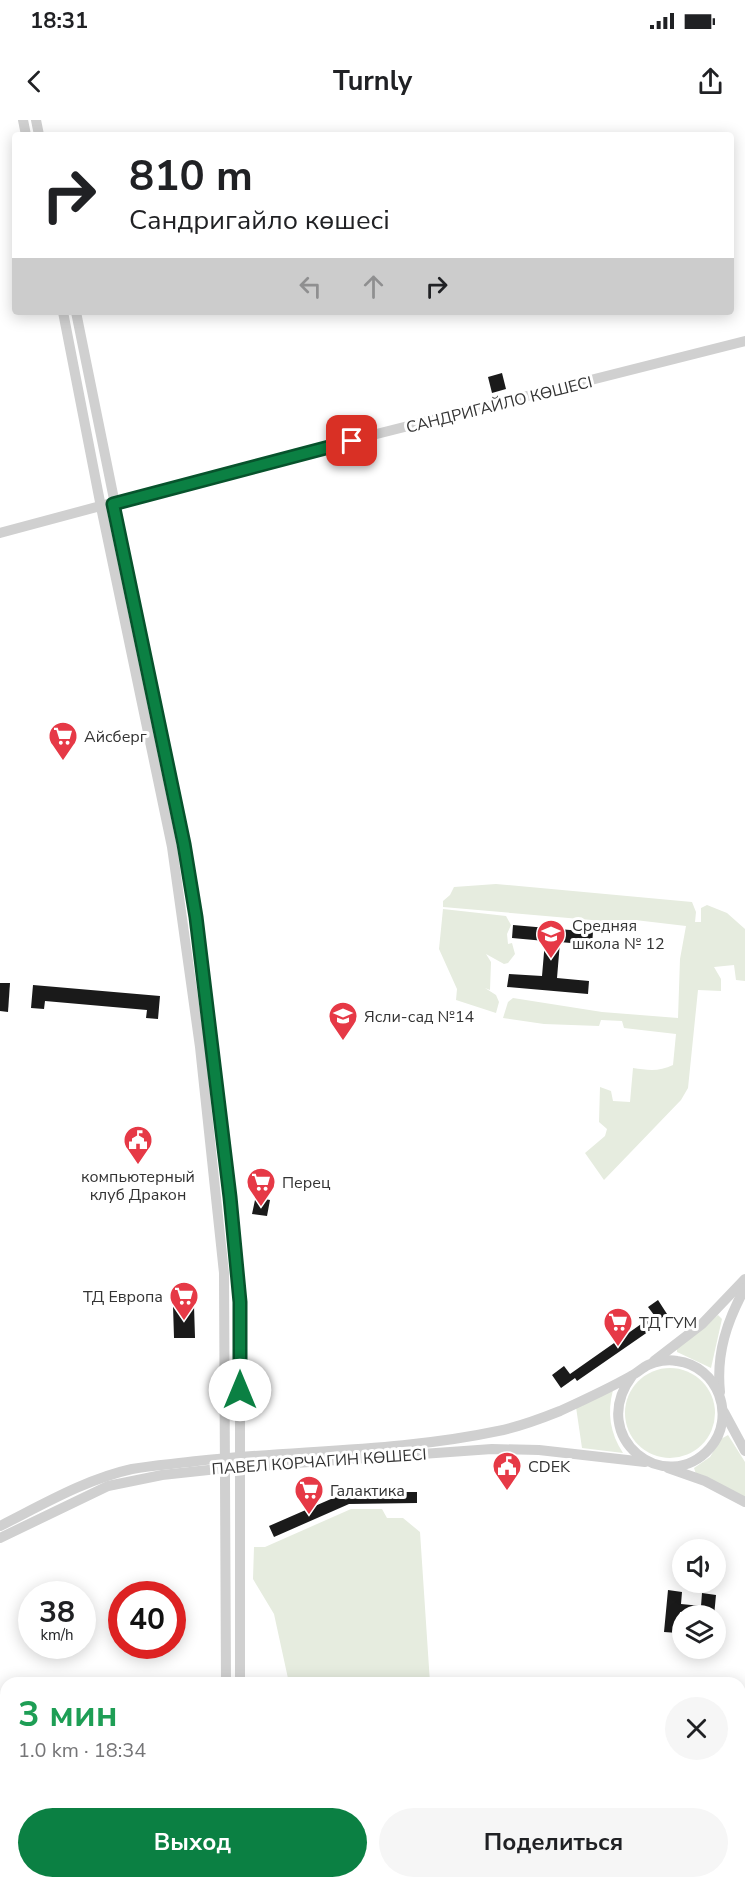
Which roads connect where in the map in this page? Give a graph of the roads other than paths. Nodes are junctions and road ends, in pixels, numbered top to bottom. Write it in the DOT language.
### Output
graph roads {
  1 [pos="64,315"];
  2 [pos="77,315"];
  3 [pos="745,341"];
  4 [pos="113,504"];
  5 [pos="101,507"];
  6 [pos="0,533"];
  7 [pos="175,798"];
  8 [pos="162,800"];
  9 [pos="230,1197"];
  10 [pos="216,1198"];
  11 [pos="745,1279"];
  12 [pos="745,1288"];
  13 [pos="648,1365"];
  14 [pos="633,1376"];
  15 [pos="721,1398"];
  16 [pos="723,1410"];
  17 [pos="745,1451"];
  18 [pos="298,1458"];
  19 [pos="239,1462"];
  20 [pos="226,1463"];
  21 [pos="655,1464"];
  22 [pos="161,1470"];
  23 [pos="745,1502"];
  24 [pos="0,1526"];
  25 [pos="0,1538"];
  26 [pos="226,1677"];
  27 [pos="240,1677"];
  1 -- 5 [label="street"];
  2 -- 4 [label="street"];
  3 -- 4 [label="street, САНДРИГАЙЛО КӨШЕСІ"];
  4 -- 5 [label="street, САНДРИГАЙЛО КӨШЕСІ"];
  4 -- 7 [label="street"];
  5 -- 6 [label="street"];
  5 -- 8 [label="street"];
  7 -- 8 [label="street"];
  7 -- 9 [label="street"];
  8 -- 10 [label="street"];
  9 -- 10 [label="street"];
  9 -- 19 [label="street"];
  10 -- 20 [label="street"];
  11 -- 13 [label="street"];
  12 -- 15 [label="street"];
  13 -- 14 [label="street"];
  13 -- 15 [label="street"];
  14 -- 18 [label="street, ПАВЕЛ КОРЧАГИН КӨШЕСІ"];
  14 -- 21 [label="street"];
  15 -- 16 [label="street"];
  16 -- 17 [label="street"];
  16 -- 21 [label="street"];
  18 -- 19 [label="street, ПАВЕЛ КОРЧАГИН КӨШЕСІ"];
  18 -- 21 [label="street, ПАВЕЛ КОРЧАГИН КӨШЕСІ"];
  19 -- 20 [label="street, ПАВЕЛ КОРЧАГИН КӨШЕСІ"];
  19 -- 27 [label="street"];
  20 -- 22 [label="street, ПАВЕЛ КОРЧАГИН КӨШЕСІ"];
  20 -- 26 [label="street"];
  21 -- 23 [label="street"];
  22 -- 24 [label="street, ПАВЕЛ КОРЧАГИН КӨШЕСІ"];
  22 -- 25 [label="street, ПАВЕЛ КОРЧАГИН КӨШЕСІ"];
}
